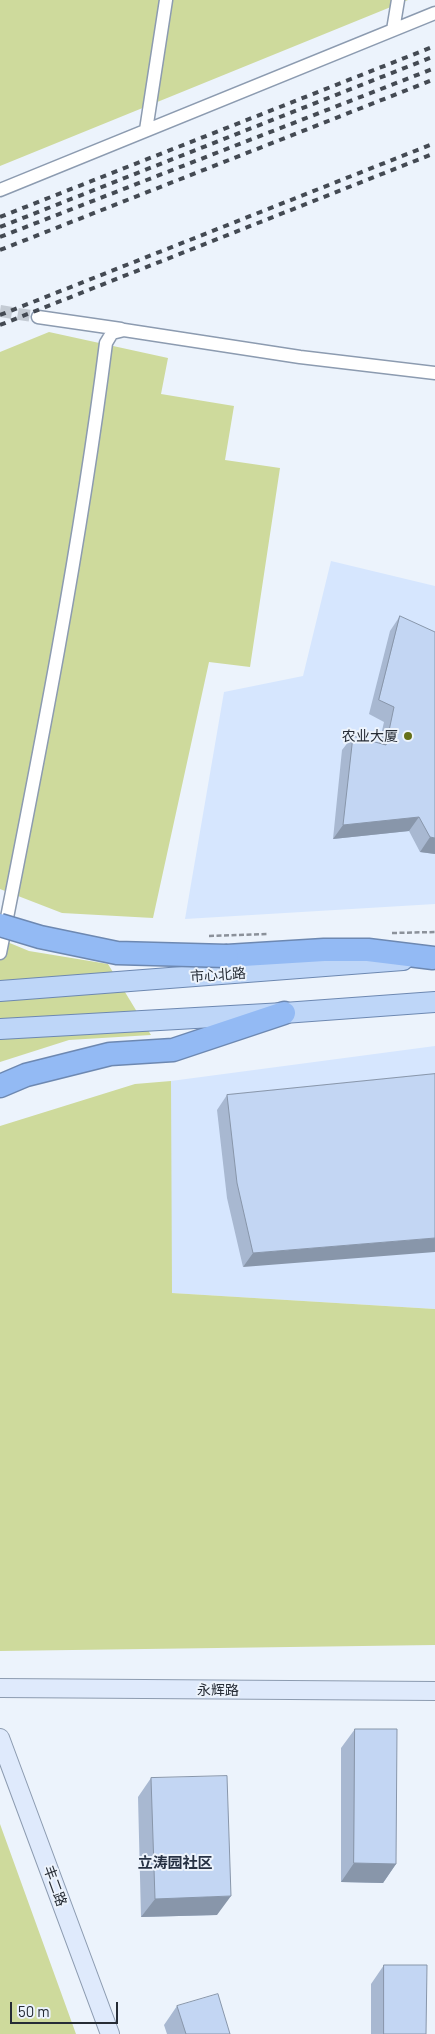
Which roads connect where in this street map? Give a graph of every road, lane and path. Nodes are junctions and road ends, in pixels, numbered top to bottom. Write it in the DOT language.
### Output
graph roads {
  1 [pos="166,0"];
  2 [pos="398,0"];
  3 [pos="435,12"];
  4 [pos="393,30"];
  5 [pos="146,130"];
  6 [pos="0,190"];
  7 [pos="38,317"];
  8 [pos="124,330"];
  9 [pos="435,372"];
  10 [pos="0,925"];
  11 [pos="435,932"];
  12 [pos="383,933"];
  13 [pos="271,934"];
  14 [pos="205,936"];
  15 [pos="0,953"];
  16 [pos="434,958"];
  17 [pos="0,992"];
  18 [pos="435,1002"];
  19 [pos="284,1013"];
  20 [pos="0,1029"];
  21 [pos="0,1086"];
  22 [pos="0,1688"];
  23 [pos="435,1691"];
  24 [pos="0,1738"];
  25 [pos="110,2034"];
  1 -- 5 [label="street"];
  2 -- 4 [label="street"];
  3 -- 4 [label="street"];
  4 -- 5 [label="street"];
  5 -- 6 [label="street"];
  7 -- 8 [label="street"];
  8 -- 9 [label="street"];
  8 -- 15 [label="street"];
  10 -- 16 [label="highway, bridge"];
  11 -- 12 [label="path"];
  13 -- 14 [label="path"];
  16 -- 17 [label="main road, 市心北路"];
  18 -- 19 [label="main road"];
  19 -- 20 [label="main road"];
  19 -- 21 [label="highway"];
  22 -- 23 [label="street, 永辉路"];
  24 -- 25 [label="street, 丰二路"];
}
